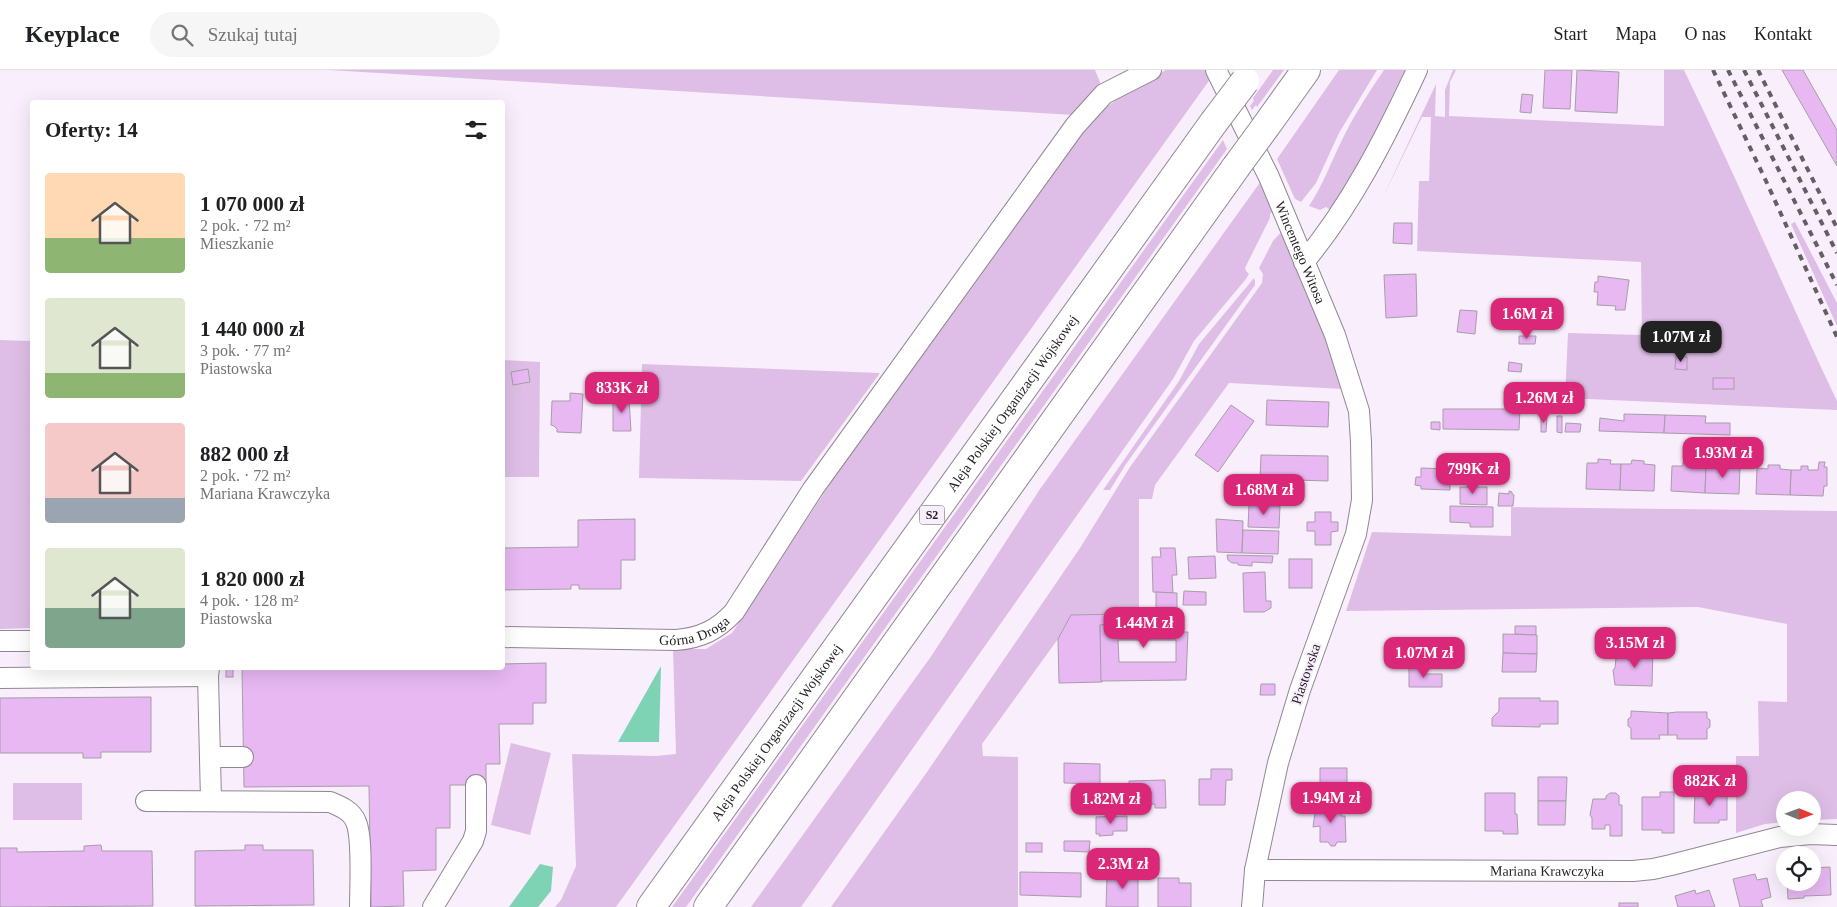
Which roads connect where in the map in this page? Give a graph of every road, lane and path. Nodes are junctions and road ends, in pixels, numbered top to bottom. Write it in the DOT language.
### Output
graph roads {
  1 [pos="1151,70"];
  2 [pos="1216,70"];
  3 [pos="1306,70"];
  4 [pos="1417,70"];
  5 [pos="1249,75"];
  6 [pos="1304,262"];
  7 [pos="1361,442"];
  8 [pos="505,636"];
  9 [pos="0,641"];
  10 [pos="30,641"];
  11 [pos="209,672"];
  12 [pos="0,678"];
  13 [pos="210,757"];
  14 [pos="243,757"];
  15 [pos="476,785"];
  16 [pos="211,800"];
  17 [pos="146,801"];
  18 [pos="1837,834"];
  19 [pos="1255,870"];
  20 [pos="360,907"];
  21 [pos="433,907"];
  22 [pos="651,907"];
  23 [pos="708,907"];
  24 [pos="1252,907"];
  1 -- 8 [label="street, Górna Droga"];
  2 -- 6 [label="street, Wincentego Witosa"];
  3 -- 23 [label="highway, bridge"];
  4 -- 6 [label="street"];
  5 -- 22 [label="highway, Aleja Polskiej Organizacji Wojskowej / S2, bridge"];
  6 -- 7 [label="street, Wincentego Witosa"];
  7 -- 19 [label="street, Piastowska"];
  9 -- 10 [label="street"];
  11 -- 12 [label="street"];
  11 -- 13 [label="street"];
  13 -- 14 [label="street"];
  13 -- 16 [label="street"];
  15 -- 21 [label="street"];
  16 -- 17 [label="street"];
  16 -- 20 [label="street"];
  18 -- 19 [label="street, Mariana Krawczyka"];
  19 -- 24 [label="street, Piastowska"];
}
